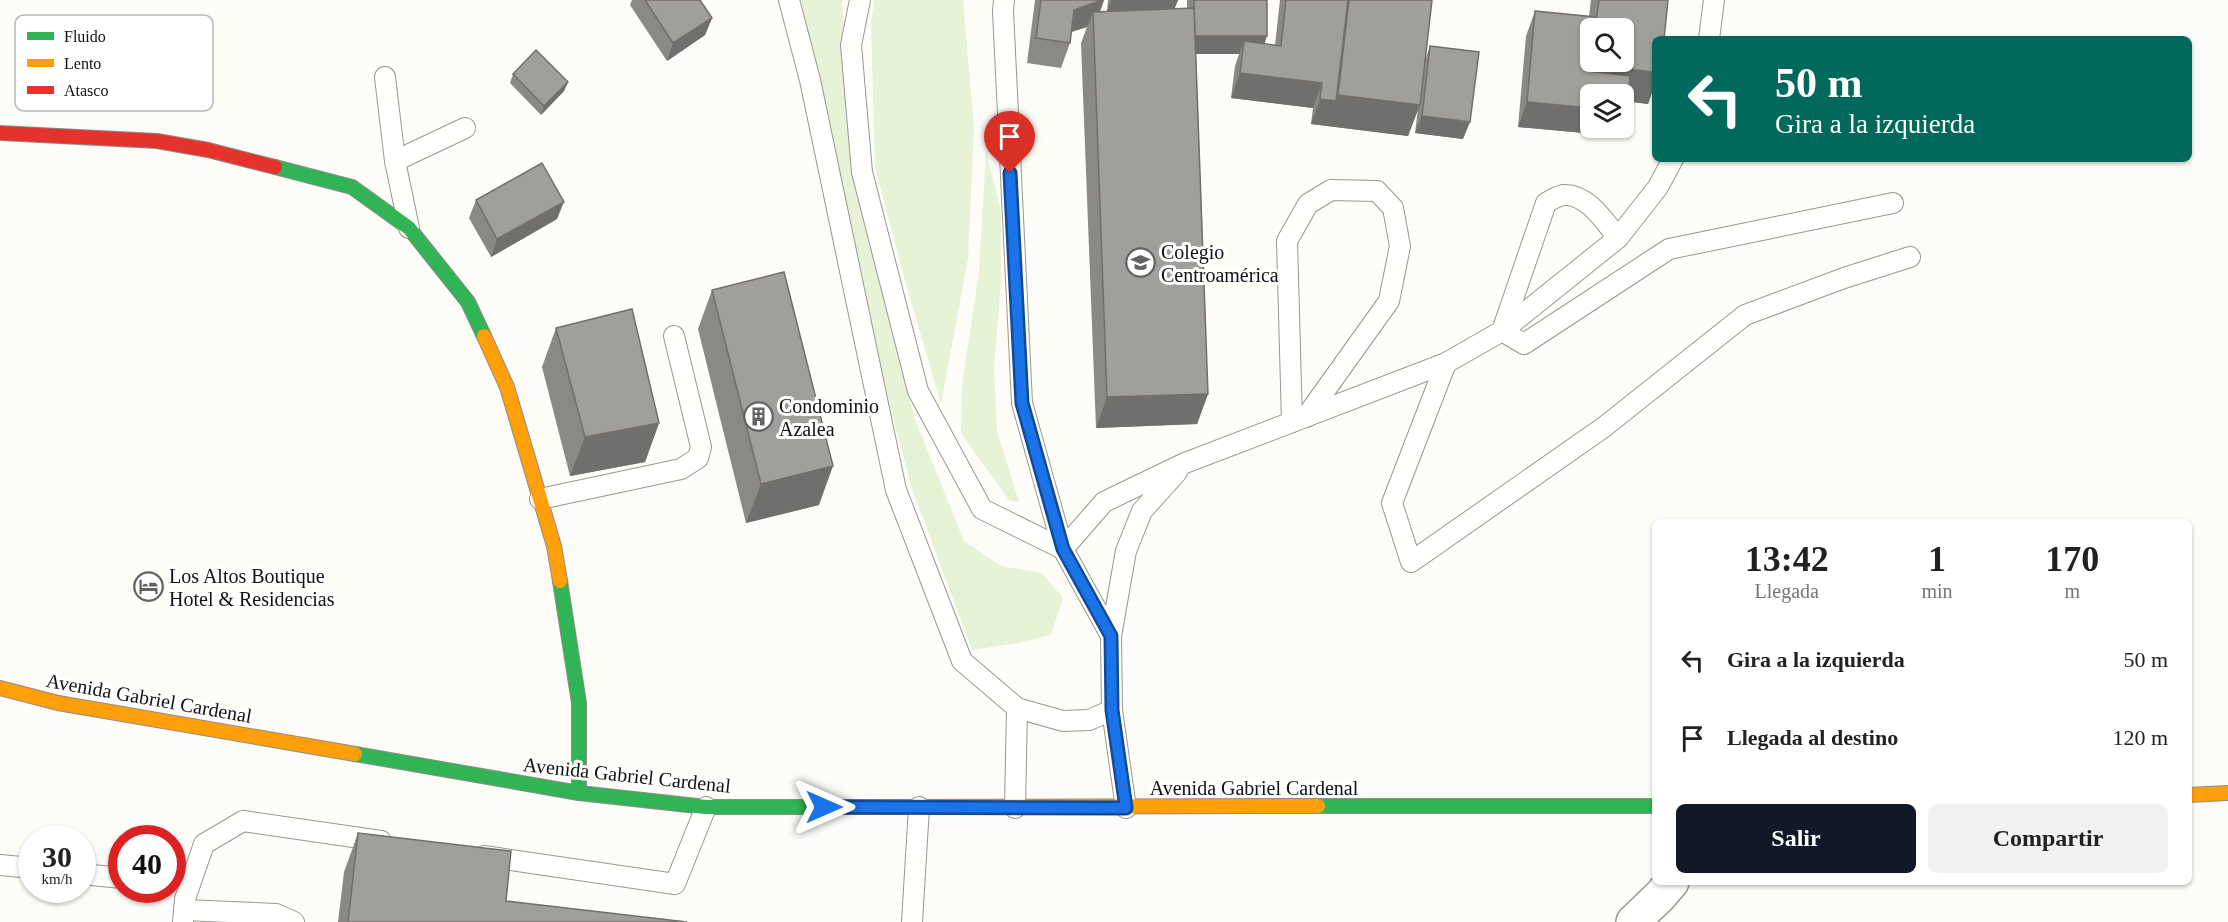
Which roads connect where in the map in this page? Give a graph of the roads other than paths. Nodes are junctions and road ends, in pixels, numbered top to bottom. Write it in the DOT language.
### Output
graph roads {
  1 [pos="789,0"];
  2 [pos="860,0"];
  3 [pos="1004,0"];
  4 [pos="1714,0"];
  5 [pos="1709,36"];
  6 [pos="385,77"];
  7 [pos="465,128"];
  8 [pos="0,133"];
  9 [pos="395,161"];
  10 [pos="1671,162"];
  11 [pos="1893,203"];
  12 [pos="409,228"];
  13 [pos="1618,238"];
  14 [pos="1910,257"];
  15 [pos="1502,331"];
  16 [pos="674,336"];
  17 [pos="1446,363"];
  18 [pos="1299,419"];
  19 [pos="1185,464"];
  20 [pos="540,500"];
  21 [pos="1063,549"];
  22 [pos="1111,636"];
  23 [pos="0,688"];
  24 [pos="1017,708"];
  25 [pos="1112,710"];
  26 [pos="579,793"];
  27 [pos="2228,794"];
  28 [pos="2192,795"];
  29 [pos="1652,806"];
  30 [pos="706,807"];
  31 [pos="919,807"];
  32 [pos="1015,808"];
  33 [pos="1126,808"];
  34 [pos="395,843"];
  35 [pos="465,853"];
  36 [pos="0,865"];
  37 [pos="18,867"];
  38 [pos="186,875"];
  39 [pos="1669,885"];
  40 [pos="183,916"];
  41 [pos="294,922"];
  42 [pos="912,922"];
  43 [pos="1633,922"];
  1 -- 24 [label="lane"];
  2 -- 21 [label="lane"];
  3 -- 21 [label="lane"];
  4 -- 5 [label="lane"];
  6 -- 9 [label="lane"];
  7 -- 9 [label="lane"];
  8 -- 12 [label="street"];
  9 -- 12 [label="lane"];
  10 -- 13 [label="lane"];
  11 -- 15 [label="lane"];
  12 -- 20 [label="street"];
  13 -- 15 [label="lane"];
  13 -- 15 [label="lane"];
  14 -- 17 [label="lane"];
  15 -- 17 [label="lane"];
  16 -- 20 [label="lane"];
  17 -- 18 [label="lane"];
  18 -- 18 [label="lane"];
  18 -- 19 [label="lane"];
  19 -- 21 [label="lane"];
  19 -- 22 [label="lane"];
  20 -- 26 [label="street"];
  21 -- 22 [label="lane"];
  22 -- 25 [label="lane"];
  23 -- 26 [label="street, Avenida Gabriel Cardenal"];
  24 -- 25 [label="lane"];
  24 -- 32 [label="lane"];
  25 -- 33 [label="lane"];
  26 -- 30 [label="street, Avenida Gabriel Cardenal"];
  27 -- 28 [label="street"];
  29 -- 33 [label="street, Avenida Gabriel Cardenal"];
  30 -- 31 [label="street, Avenida Gabriel Cardenal"];
  30 -- 35 [label="lane"];
  31 -- 32 [label="street, Avenida Gabriel Cardenal"];
  31 -- 42 [label="lane"];
  32 -- 33 [label="street, Avenida Gabriel Cardenal"];
  34 -- 38 [label="lane"];
  36 -- 37 [label="lane"];
  39 -- 43 [label="street"];
  40 -- 41 [label="lane"];
}
